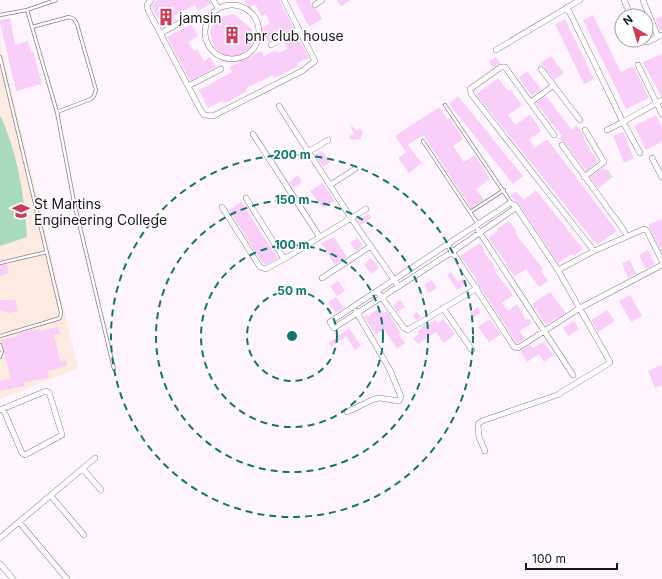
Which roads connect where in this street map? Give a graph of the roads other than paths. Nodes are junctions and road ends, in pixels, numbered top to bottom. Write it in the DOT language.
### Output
graph roads {
  1 [pos="56,0"];
  2 [pos="151,0"];
  3 [pos="213,0"];
  4 [pos="284,0"];
  5 [pos="322,0"];
  6 [pos="580,0"];
  7 [pos="643,0"];
  8 [pos="315,5"];
  9 [pos="567,7"];
  10 [pos="218,8"];
  11 [pos="27,10"];
  12 [pos="0,15"];
  13 [pos="187,19"];
  14 [pos="32,26"];
  15 [pos="300,29"];
  16 [pos="161,33"];
  17 [pos="660,36"];
  18 [pos="271,45"];
  19 [pos="496,50"];
  20 [pos="0,57"];
  21 [pos="638,65"];
  22 [pos="221,69"];
  23 [pos="541,69"];
  24 [pos="554,85"];
  25 [pos="188,86"];
  26 [pos="531,102"];
  27 [pos="659,102"];
  28 [pos="444,105"];
  29 [pos="279,106"];
  30 [pos="57,112"];
  31 [pos="662,114"];
  32 [pos="580,120"];
  33 [pos="622,122"];
  34 [pos="585,130"];
  35 [pos="607,130"];
  36 [pos="253,134"];
  37 [pos="554,135"];
  38 [pos="328,140"];
  39 [pos="423,141"];
  40 [pos="562,145"];
  41 [pos="308,152"];
  42 [pos="640,153"];
  43 [pos="652,158"];
  44 [pos="355,169"];
  45 [pos="584,177"];
  46 [pos="662,177"];
  47 [pos="330,185"];
  48 [pos="504,190"];
  49 [pos="246,198"];
  50 [pos="513,204"];
  51 [pos="222,206"];
  52 [pos="366,209"];
  53 [pos="470,212"];
  54 [pos="351,218"];
  55 [pos="477,225"];
  56 [pos="479,231"];
  57 [pos="627,235"];
  58 [pos="319,236"];
  59 [pos="448,245"];
  60 [pos="371,246"];
  61 [pos="47,252"];
  62 [pos="452,252"];
  63 [pos="594,252"];
  64 [pos="284,259"];
  65 [pos="662,261"];
  66 [pos="0,263"];
  67 [pos="662,265"];
  68 [pos="558,270"];
  69 [pos="322,278"];
  70 [pos="394,281"];
  71 [pos="398,286"];
  72 [pos="477,288"];
  73 [pos="378,291"];
  74 [pos="381,296"];
  75 [pos="354,306"];
  76 [pos="443,308"];
  77 [pos="580,308"];
  78 [pos="357,313"];
  79 [pos="544,331"];
  80 [pos="0,336"];
  81 [pos="0,345"];
  82 [pos="472,350"];
  83 [pos="0,358"];
  84 [pos="114,369"];
  85 [pos="573,375"];
  86 [pos="1,409"];
  87 [pos="347,412"];
  88 [pos="485,451"];
  89 [pos="95,458"];
  90 [pos="83,469"];
  91 [pos="101,490"];
  92 [pos="51,496"];
  93 [pos="19,522"];
  94 [pos="84,535"];
  95 [pos="0,538"];
  96 [pos="0,564"];
  97 [pos="13,579"];
  98 [pos="67,579"];
  1 -- 11 [label="lane"];
  2 -- 16 [label="street"];
  3 -- 10 [label="street"];
  4 -- 15 [label="street"];
  5 -- 8 [label="street"];
  6 -- 9 [label="street"];
  7 -- 17 [label="street"];
  9 -- 19 [label="street"];
  9 -- 33 [label="street"];
  10 -- 10 [label="street"];
  11 -- 12 [label="lane"];
  11 -- 14 [label="lane"];
  13 -- 16 [label="street"];
  14 -- 30 [label="lane"];
  14 -- 30 [label="lane"];
  15 -- 18 [label="street"];
  15 -- 25 [label="street"];
  16 -- 25 [label="street"];
  20 -- 61 [label="lane"];
  21 -- 27 [label="street"];
  22 -- 25 [label="street"];
  23 -- 24 [label="street"];
  24 -- 26 [label="street"];
  24 -- 32 [label="street"];
  26 -- 37 [label="street"];
  26 -- 63 [label="street"];
  27 -- 31 [label="street"];
  27 -- 33 [label="street"];
  28 -- 48 [label="lane"];
  29 -- 41 [label="street"];
  30 -- 84 [label="lane"];
  33 -- 35 [label="street"];
  33 -- 42 [label="street"];
  34 -- 45 [label="street"];
  36 -- 58 [label="street"];
  38 -- 41 [label="street"];
  39 -- 53 [label="lane"];
  40 -- 45 [label="street"];
  41 -- 47 [label="street"];
  43 -- 46 [label="street"];
  44 -- 47 [label="street"];
  45 -- 57 [label="street"];
  47 -- 54 [label="street"];
  48 -- 50 [label="lane"];
  48 -- 53 [label="lane"];
  49 -- 64 [label="street"];
  50 -- 55 [label="street"];
  50 -- 56 [label="street"];
  50 -- 68 [label="street"];
  51 -- 64 [label="street"];
  52 -- 54 [label="street"];
  53 -- 55 [label="lane"];
  54 -- 58 [label="street"];
  54 -- 60 [label="street"];
  55 -- 56 [label="street"];
  55 -- 59 [label="street"];
  56 -- 62 [label="street"];
  56 -- 79 [label="street"];
  57 -- 63 [label="street"];
  57 -- 65 [label="street"];
  58 -- 64 [label="street"];
  59 -- 62 [label="street"];
  59 -- 70 [label="street"];
  60 -- 69 [label="street"];
  60 -- 70 [label="street"];
  61 -- 66 [label="lane"];
  61 -- 80 [label="lane"];
  62 -- 71 [label="street"];
  62 -- 72 [label="street"];
  63 -- 68 [label="street"];
  67 -- 77 [label="street"];
  68 -- 77 [label="street"];
  70 -- 71 [label="street"];
  70 -- 73 [label="street"];
  71 -- 74 [label="street"];
  72 -- 76 [label="street"];
  72 -- 79 [label="street"];
  73 -- 74 [label="street"];
  73 -- 75 [label="street"];
  74 -- 76 [label="street"];
  74 -- 78 [label="street"];
  75 -- 78 [label="street"];
  75 -- 78 [label="street"];
  76 -- 82 [label="street"];
  77 -- 79 [label="street"];
  77 -- 88 [label="street"];
  78 -- 87 [label="street"];
  79 -- 85 [label="street"];
  81 -- 83 [label="lane"];
  86 -- 86 [label="street"];
  89 -- 90 [label="street"];
  90 -- 91 [label="street"];
  90 -- 92 [label="street"];
  92 -- 93 [label="street"];
  92 -- 94 [label="street"];
  93 -- 95 [label="street"];
  93 -- 98 [label="street"];
  96 -- 97 [label="street"];
}
